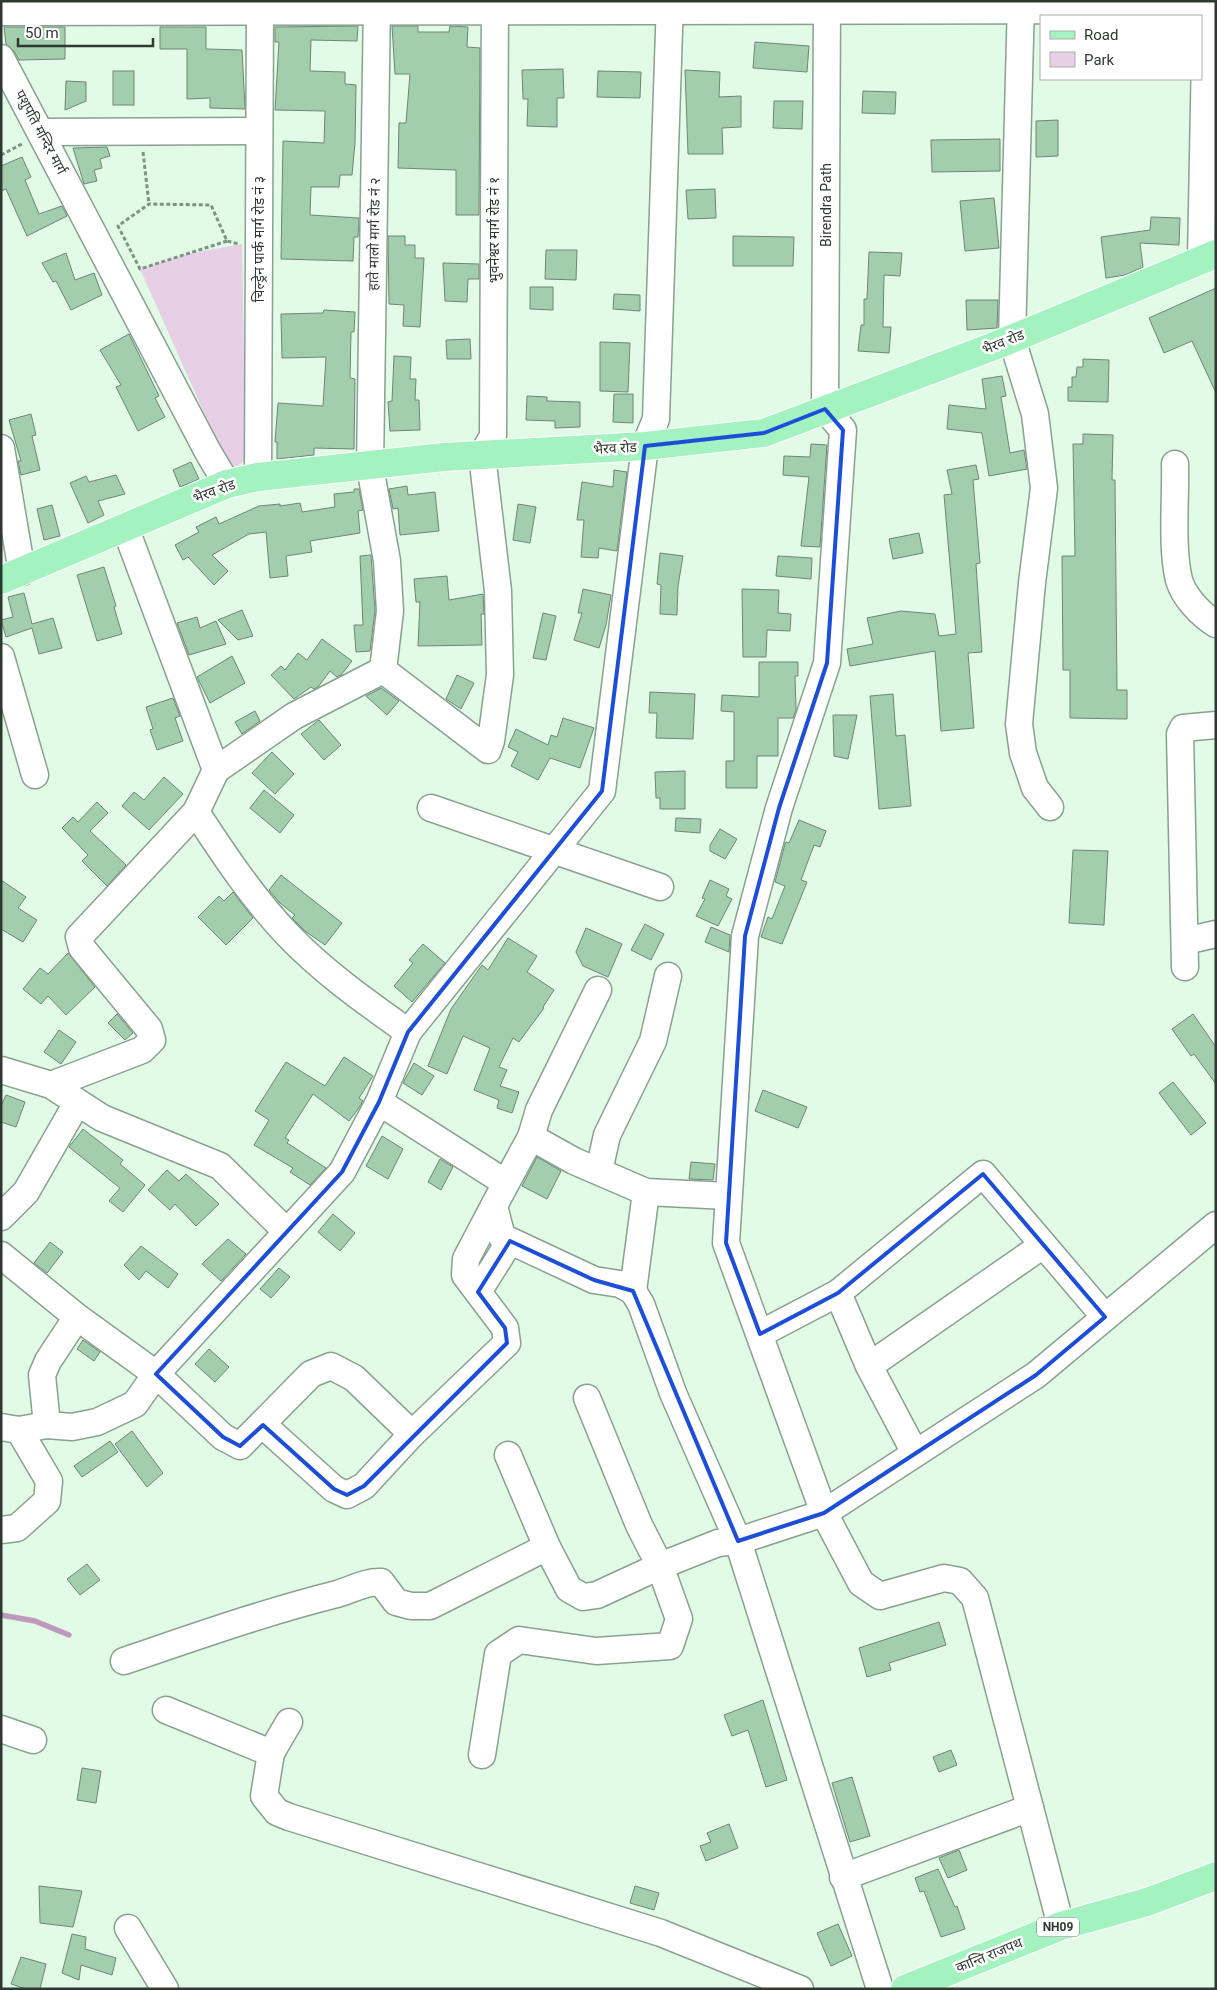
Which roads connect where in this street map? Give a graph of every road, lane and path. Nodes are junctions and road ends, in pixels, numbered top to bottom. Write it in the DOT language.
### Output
graph roads {
  1 [pos="31,6"];
  2 [pos="137,6"];
  3 [pos="260,6"];
  4 [pos="377,6"];
  5 [pos="495,6"];
  6 [pos="670,6"];
  7 [pos="827,6"];
  8 [pos="1021,6"];
  9 [pos="1209,7"];
  10 [pos="1,12"];
  11 [pos="1,58"];
  12 [pos="141,131"];
  13 [pos="259,131"];
  14 [pos="42,132"];
  15 [pos="149,204"];
  16 [pos="227,241"];
  17 [pos="242,244"];
  18 [pos="1208,257"];
  19 [pos="1012,339"];
  20 [pos="825,409"];
  21 [pos="645,446"];
  22 [pos="1,448"];
  23 [pos="482,455"];
  24 [pos="1175,464"];
  25 [pos="370,467"];
  26 [pos="258,477"];
  27 [pos="226,484"];
  28 [pos="124,527"];
  29 [pos="11,576"];
  30 [pos="1216,624"];
  31 [pos="1,657"];
  32 [pos="383,670"];
  33 [pos="1216,725"];
  34 [pos="216,770"];
  35 [pos="36,775"];
  36 [pos="1050,807"];
  37 [pos="432,808"];
  38 [pos="196,812"];
  39 [pos="553,852"];
  40 [pos="660,887"];
  41 [pos="1216,934"];
  42 [pos="1186,941"];
  43 [pos="1185,967"];
  44 [pos="668,976"];
  45 [pos="598,990"];
  46 [pos="408,1032"];
  47 [pos="1,1070"];
  48 [pos="51,1085"];
  49 [pos="379,1102"];
  50 [pos="77,1103"];
  51 [pos="531,1137"];
  52 [pos="599,1172"];
  53 [pos="506,1183"];
  54 [pos="646,1192"];
  55 [pos="728,1196"];
  56 [pos="494,1206"];
  57 [pos="1,1217"];
  58 [pos="1216,1225"];
  59 [pos="286,1232"];
  60 [pos="510,1240"];
  61 [pos="1044,1245"];
  62 [pos="1,1255"];
  63 [pos="634,1291"];
  64 [pos="478,1292"];
  65 [pos="838,1293"];
  66 [pos="77,1317"];
  67 [pos="1105,1317"];
  68 [pos="760,1334"];
  69 [pos="869,1366"];
  70 [pos="156,1374"];
  71 [pos="586,1398"];
  72 [pos="47,1425"];
  73 [pos="263,1425"];
  74 [pos="10,1429"];
  75 [pos="412,1434"];
  76 [pos="915,1453"];
  77 [pos="508,1454"];
  78 [pos="824,1513"];
  79 [pos="1,1530"];
  80 [pos="738,1541"];
  81 [pos="547,1547"];
  82 [pos="660,1566"];
  83 [pos="124,1661"];
  84 [pos="166,1710"];
  85 [pos="289,1722"];
  86 [pos="1,1729"];
  87 [pos="32,1740"];
  88 [pos="271,1754"];
  89 [pos="482,1755"];
  90 [pos="1030,1808"];
  91 [pos="1216,1876"];
  92 [pos="843,1878"];
  93 [pos="1061,1926"];
  94 [pos="128,1928"];
  95 [pos="165,1989"];
  96 [pos="800,1989"];
  97 [pos="880,1989"];
  98 [pos="905,1989"];
  1 -- 2 [label="street"];
  1 -- 10 [label="street"];
  2 -- 3 [label="street"];
  3 -- 4 [label="street"];
  3 -- 13 [label="street, चिल्ड्रेन पार्क मार्ग रोड नं ३"];
  4 -- 5 [label="street"];
  4 -- 25 [label="street, हाते मालो मार्ग रोड नं २"];
  5 -- 6 [label="street"];
  5 -- 23 [label="street, भुवनेश्वर मार्ग रोड नं १"];
  6 -- 7 [label="street"];
  6 -- 21 [label="street"];
  7 -- 8 [label="street"];
  7 -- 20 [label="street, Birendra Path"];
  8 -- 9 [label="street"];
  8 -- 19 [label="street"];
  9 -- 18 [label="street"];
  11 -- 14 [label="street, पशुपति मन्दिर मार्ग"];
  12 -- 13 [label="street"];
  12 -- 14 [label="street"];
  12 -- 15 [label="path"];
  13 -- 26 [label="street, चिल्ड्रेन पार्क मार्ग रोड नं ३"];
  14 -- 27 [label="street, पशुपति मन्दिर मार्ग"];
  15 -- 16 [label="path"];
  15 -- 16 [label="path"];
  16 -- 17 [label="path"];
  18 -- 19 [label="main road, भैरव रोड"];
  19 -- 20 [label="main road, भैरव रोड"];
  19 -- 36 [label="street"];
  20 -- 21 [label="main road, भैरव रोड"];
  20 -- 55 [label="street"];
  21 -- 23 [label="main road, भैरव रोड"];
  21 -- 39 [label="street"];
  22 -- 29 [label="street"];
  23 -- 25 [label="main road, भैरव रोड"];
  23 -- 32 [label="street"];
  24 -- 30 [label="street"];
  25 -- 26 [label="main road, भैरव रोड"];
  25 -- 32 [label="street, हाते मालो मार्ग रोड नं २"];
  26 -- 27 [label="main road, भैरव रोड"];
  27 -- 28 [label="main road, भैरव रोड"];
  28 -- 29 [label="main road, भैरव रोड"];
  28 -- 34 [label="street"];
  31 -- 35 [label="street"];
  32 -- 34 [label="street"];
  33 -- 42 [label="street"];
  34 -- 38 [label="street"];
  37 -- 39 [label="street"];
  38 -- 46 [label="street"];
  38 -- 48 [label="street"];
  39 -- 40 [label="street"];
  39 -- 46 [label="street"];
  41 -- 42 [label="street"];
  42 -- 43 [label="street"];
  44 -- 52 [label="street"];
  45 -- 51 [label="street"];
  46 -- 49 [label="street"];
  47 -- 48 [label="street"];
  48 -- 50 [label="street"];
  49 -- 53 [label="street"];
  49 -- 59 [label="street"];
  50 -- 57 [label="street"];
  50 -- 59 [label="street"];
  51 -- 52 [label="street"];
  51 -- 53 [label="street"];
  52 -- 54 [label="street"];
  53 -- 56 [label="street"];
  54 -- 55 [label="street"];
  54 -- 63 [label="street"];
  55 -- 68 [label="street"];
  56 -- 60 [label="street"];
  56 -- 64 [label="street"];
  58 -- 67 [label="street"];
  59 -- 70 [label="street"];
  60 -- 63 [label="street"];
  60 -- 64 [label="street"];
  61 -- 65 [label="street"];
  61 -- 67 [label="street"];
  61 -- 69 [label="street"];
  62 -- 66 [label="street"];
  63 -- 80 [label="street"];
  64 -- 75 [label="street"];
  65 -- 68 [label="street"];
  65 -- 69 [label="street"];
  66 -- 70 [label="street"];
  66 -- 72 [label="street"];
  67 -- 76 [label="street"];
  68 -- 78 [label="street"];
  69 -- 76 [label="street"];
  70 -- 72 [label="street"];
  70 -- 73 [label="street"];
  71 -- 82 [label="street"];
  72 -- 74 [label="street"];
  73 -- 75 [label="street"];
  73 -- 75 [label="street"];
  74 -- 79 [label="street"];
  76 -- 78 [label="street"];
  77 -- 81 [label="street"];
  78 -- 80 [label="street"];
  78 -- 90 [label="street"];
  80 -- 82 [label="street"];
  80 -- 92 [label="street"];
  81 -- 82 [label="street"];
  81 -- 83 [label="street"];
  82 -- 89 [label="street"];
  84 -- 88 [label="street"];
  85 -- 88 [label="street"];
  86 -- 87 [label="street"];
  88 -- 96 [label="street"];
  90 -- 92 [label="street"];
  90 -- 93 [label="street"];
  91 -- 93 [label="main road, कान्ति राजपथ / NH09"];
  92 -- 97 [label="street"];
  93 -- 98 [label="main road, कान्ति राजपथ / NH09"];
  94 -- 95 [label="street"];
}
